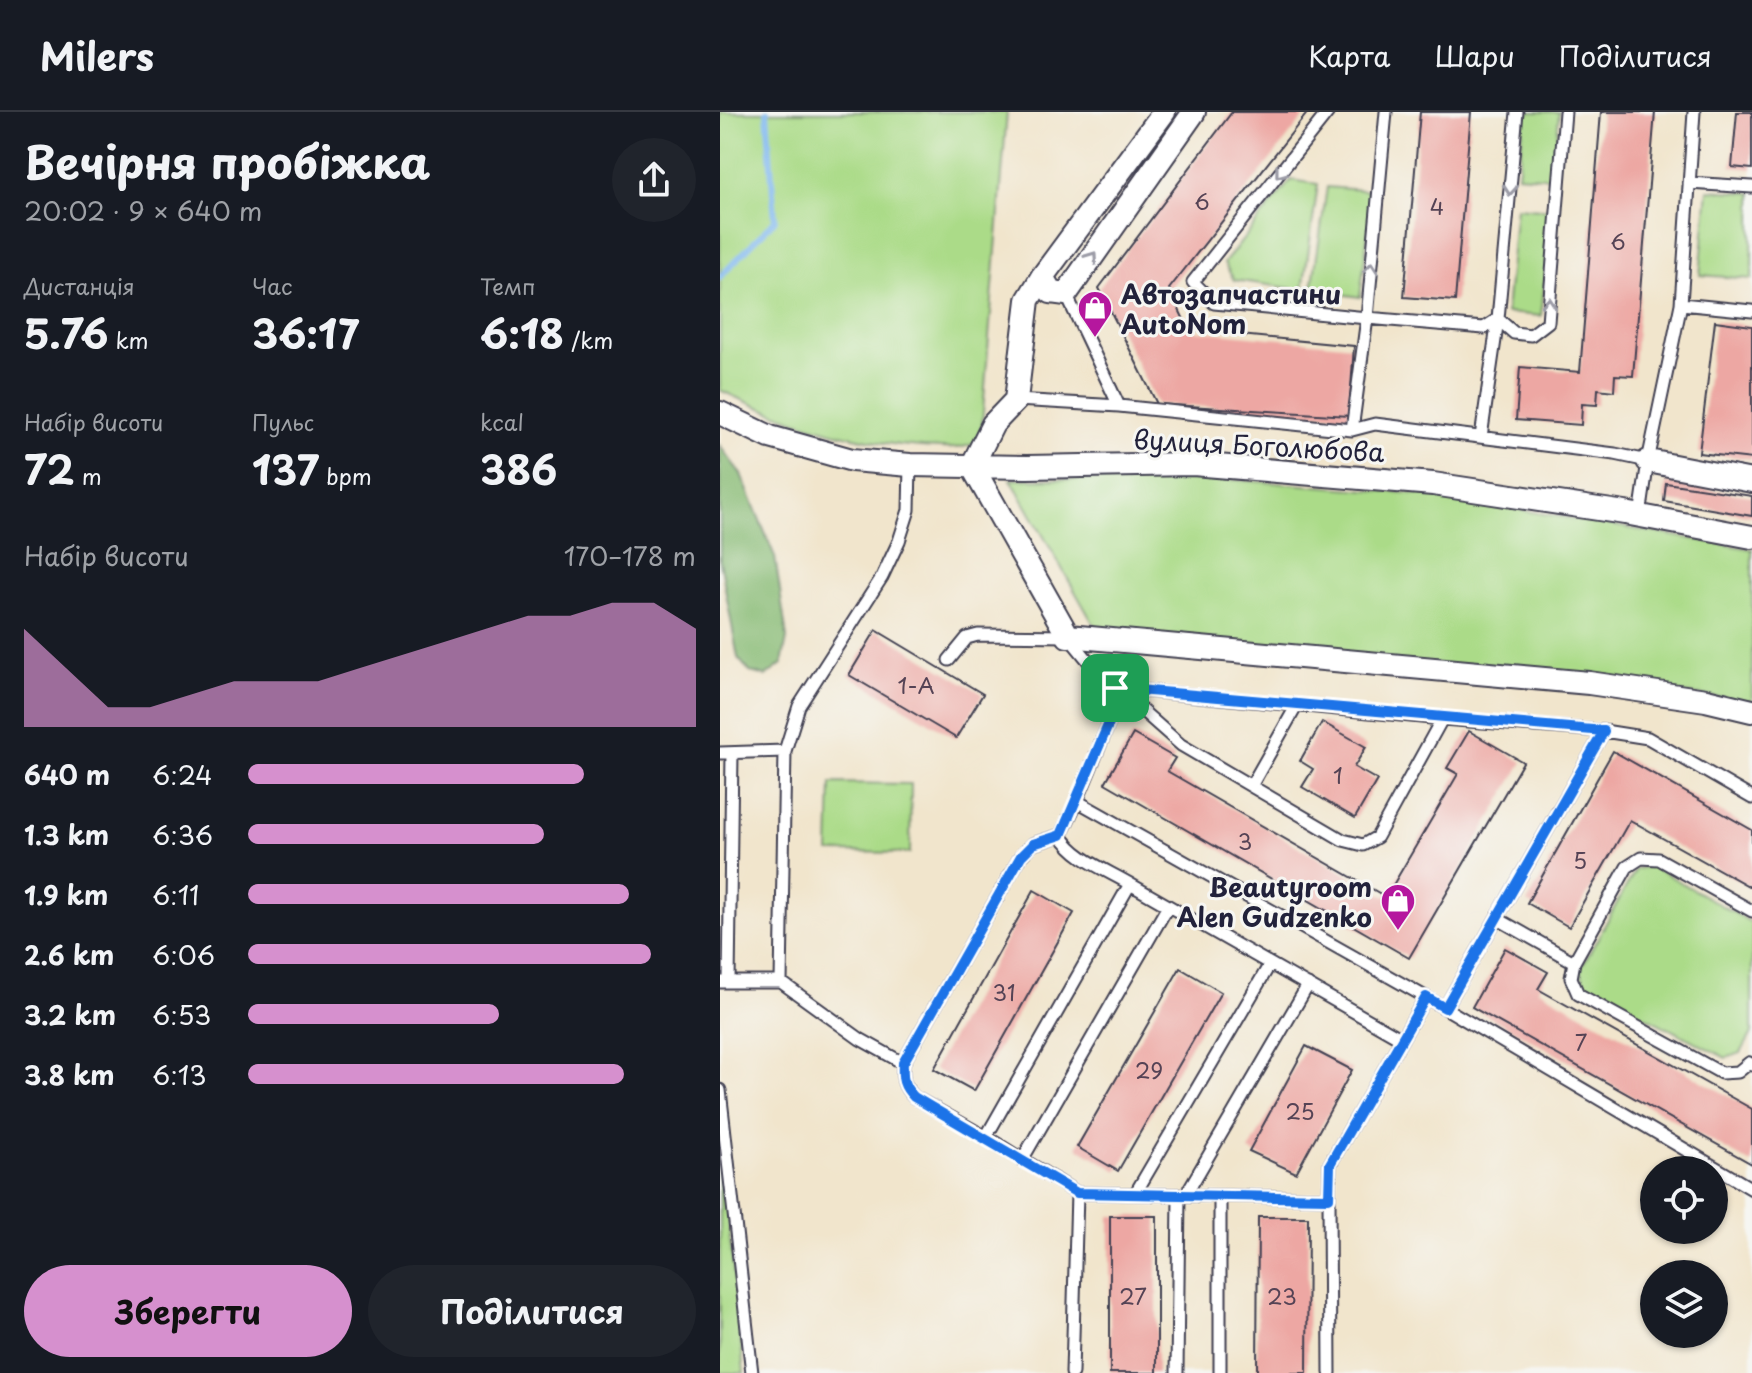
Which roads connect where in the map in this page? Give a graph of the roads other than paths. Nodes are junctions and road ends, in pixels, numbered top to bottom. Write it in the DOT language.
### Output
graph roads {
  1 [pos="1164,112"];
  2 [pos="1194,112"];
  3 [pos="1328,112"];
  4 [pos="1386,112"];
  5 [pos="1517,112"];
  6 [pos="1565,112"];
  7 [pos="1694,112"];
  8 [pos="1689,183"];
  9 [pos="1752,187"];
  10 [pos="1042,277"];
  11 [pos="1066,294"];
  12 [pos="1681,304"];
  13 [pos="1752,311"];
  14 [pos="1367,318"];
  15 [pos="1498,319"];
  16 [pos="1016,400"];
  17 [pos="1119,406"];
  18 [pos="720,413"];
  19 [pos="1352,430"];
  20 [pos="1481,437"];
  21 [pos="1648,461"];
  22 [pos="910,465"];
  23 [pos="972,466"];
  24 [pos="1752,481"];
  25 [pos="1640,516"];
  26 [pos="1752,537"];
  27 [pos="1068,636"];
  28 [pos="949,660"];
  29 [pos="1115,688"];
  30 [pos="1297,705"];
  31 [pos="1752,711"];
  32 [pos="1442,719"];
  33 [pos="1604,731"];
  34 [pos="785,751"];
  35 [pos="726,753"];
  36 [pos="1251,786"];
  37 [pos="1752,798"];
  38 [pos="1077,801"];
  39 [pos="1061,835"];
  40 [pos="1130,884"];
  41 [pos="1168,906"];
  42 [pos="1752,911"];
  43 [pos="1498,919"];
  44 [pos="1574,962"];
  45 [pos="1270,964"];
  46 [pos="724,982"];
  47 [pos="781,982"];
  48 [pos="1308,985"];
  49 [pos="1426,997"];
  50 [pos="1445,1008"];
  51 [pos="1402,1039"];
  52 [pos="1751,1062"];
  53 [pos="903,1063"];
  54 [pos="720,1090"];
  55 [pos="986,1137"];
  56 [pos="1022,1160"];
  57 [pos="1752,1189"];
  58 [pos="1077,1193"];
  59 [pos="1135,1194"];
  60 [pos="1182,1196"];
  61 [pos="1220,1196"];
  62 [pos="1329,1198"];
  63 [pos="752,1373"];
  64 [pos="1072,1373"];
  65 [pos="1177,1373"];
  66 [pos="1220,1373"];
  67 [pos="1330,1373"];
  1 -- 10 [label="street"];
  11 -- 2 [label="street, one-way"];
  3 -- 14 [label="lane, one-way"];
  14 -- 4 [label="lane, one-way"];
  5 -- 15 [label="lane, one-way"];
  15 -- 6 [label="lane, one-way"];
  7 -- 8 [label="lane"];
  8 -- 9 [label="lane"];
  8 -- 12 [label="lane"];
  10 -- 11 [label="street"];
  10 -- 16 [label="street"];
  11 -- 17 [label="lane"];
  12 -- 13 [label="lane"];
  12 -- 21 [label="lane"];
  14 -- 15 [label="lane"];
  14 -- 19 [label="lane"];
  15 -- 20 [label="lane"];
  16 -- 17 [label="lane"];
  16 -- 23 [label="street"];
  17 -- 19 [label="lane"];
  18 -- 22 [label="street, вулиця Боголюбова"];
  19 -- 20 [label="lane"];
  20 -- 21 [label="lane"];
  21 -- 24 [label="street"];
  21 -- 25 [label="lane"];
  22 -- 23 [label="street, вулиця Боголюбова"];
  22 -- 34 [label="lane"];
  23 -- 25 [label="street, вулиця Боголюбова"];
  23 -- 27 [label="street"];
  25 -- 26 [label="street, вулиця Боголюбова"];
  27 -- 28 [label="lane"];
  27 -- 29 [label="lane"];
  27 -- 31 [label="street"];
  29 -- 30 [label="lane"];
  29 -- 36 [label="lane"];
  29 -- 38 [label="lane"];
  30 -- 32 [label="lane"];
  30 -- 36 [label="lane"];
  32 -- 33 [label="lane"];
  32 -- 36 [label="lane"];
  33 -- 37 [label="lane"];
  33 -- 43 [label="lane"];
  34 -- 35 [label="lane"];
  34 -- 47 [label="lane"];
  35 -- 46 [label="lane"];
  38 -- 39 [label="lane"];
  38 -- 49 [label="lane"];
  39 -- 40 [label="lane"];
  39 -- 53 [label="lane"];
  40 -- 41 [label="lane"];
  40 -- 55 [label="lane"];
  41 -- 45 [label="lane"];
  41 -- 56 [label="lane"];
  42 -- 44 [label="lane"];
  43 -- 44 [label="lane"];
  43 -- 50 [label="lane"];
  44 -- 52 [label="lane"];
  45 -- 48 [label="lane"];
  45 -- 59 [label="lane"];
  46 -- 47 [label="lane"];
  47 -- 53 [label="lane"];
  48 -- 51 [label="lane"];
  48 -- 60 [label="lane"];
  49 -- 50 [label="lane"];
  49 -- 51 [label="lane"];
  50 -- 57 [label="lane"];
  51 -- 62 [label="lane"];
  53 -- 55 [label="lane"];
  54 -- 63 [label="lane"];
  55 -- 56 [label="lane"];
  56 -- 58 [label="lane"];
  58 -- 59 [label="lane"];
  58 -- 64 [label="lane"];
  59 -- 60 [label="lane"];
  60 -- 61 [label="lane"];
  60 -- 65 [label="lane"];
  61 -- 62 [label="lane"];
  61 -- 66 [label="lane"];
  62 -- 67 [label="lane"];
}
